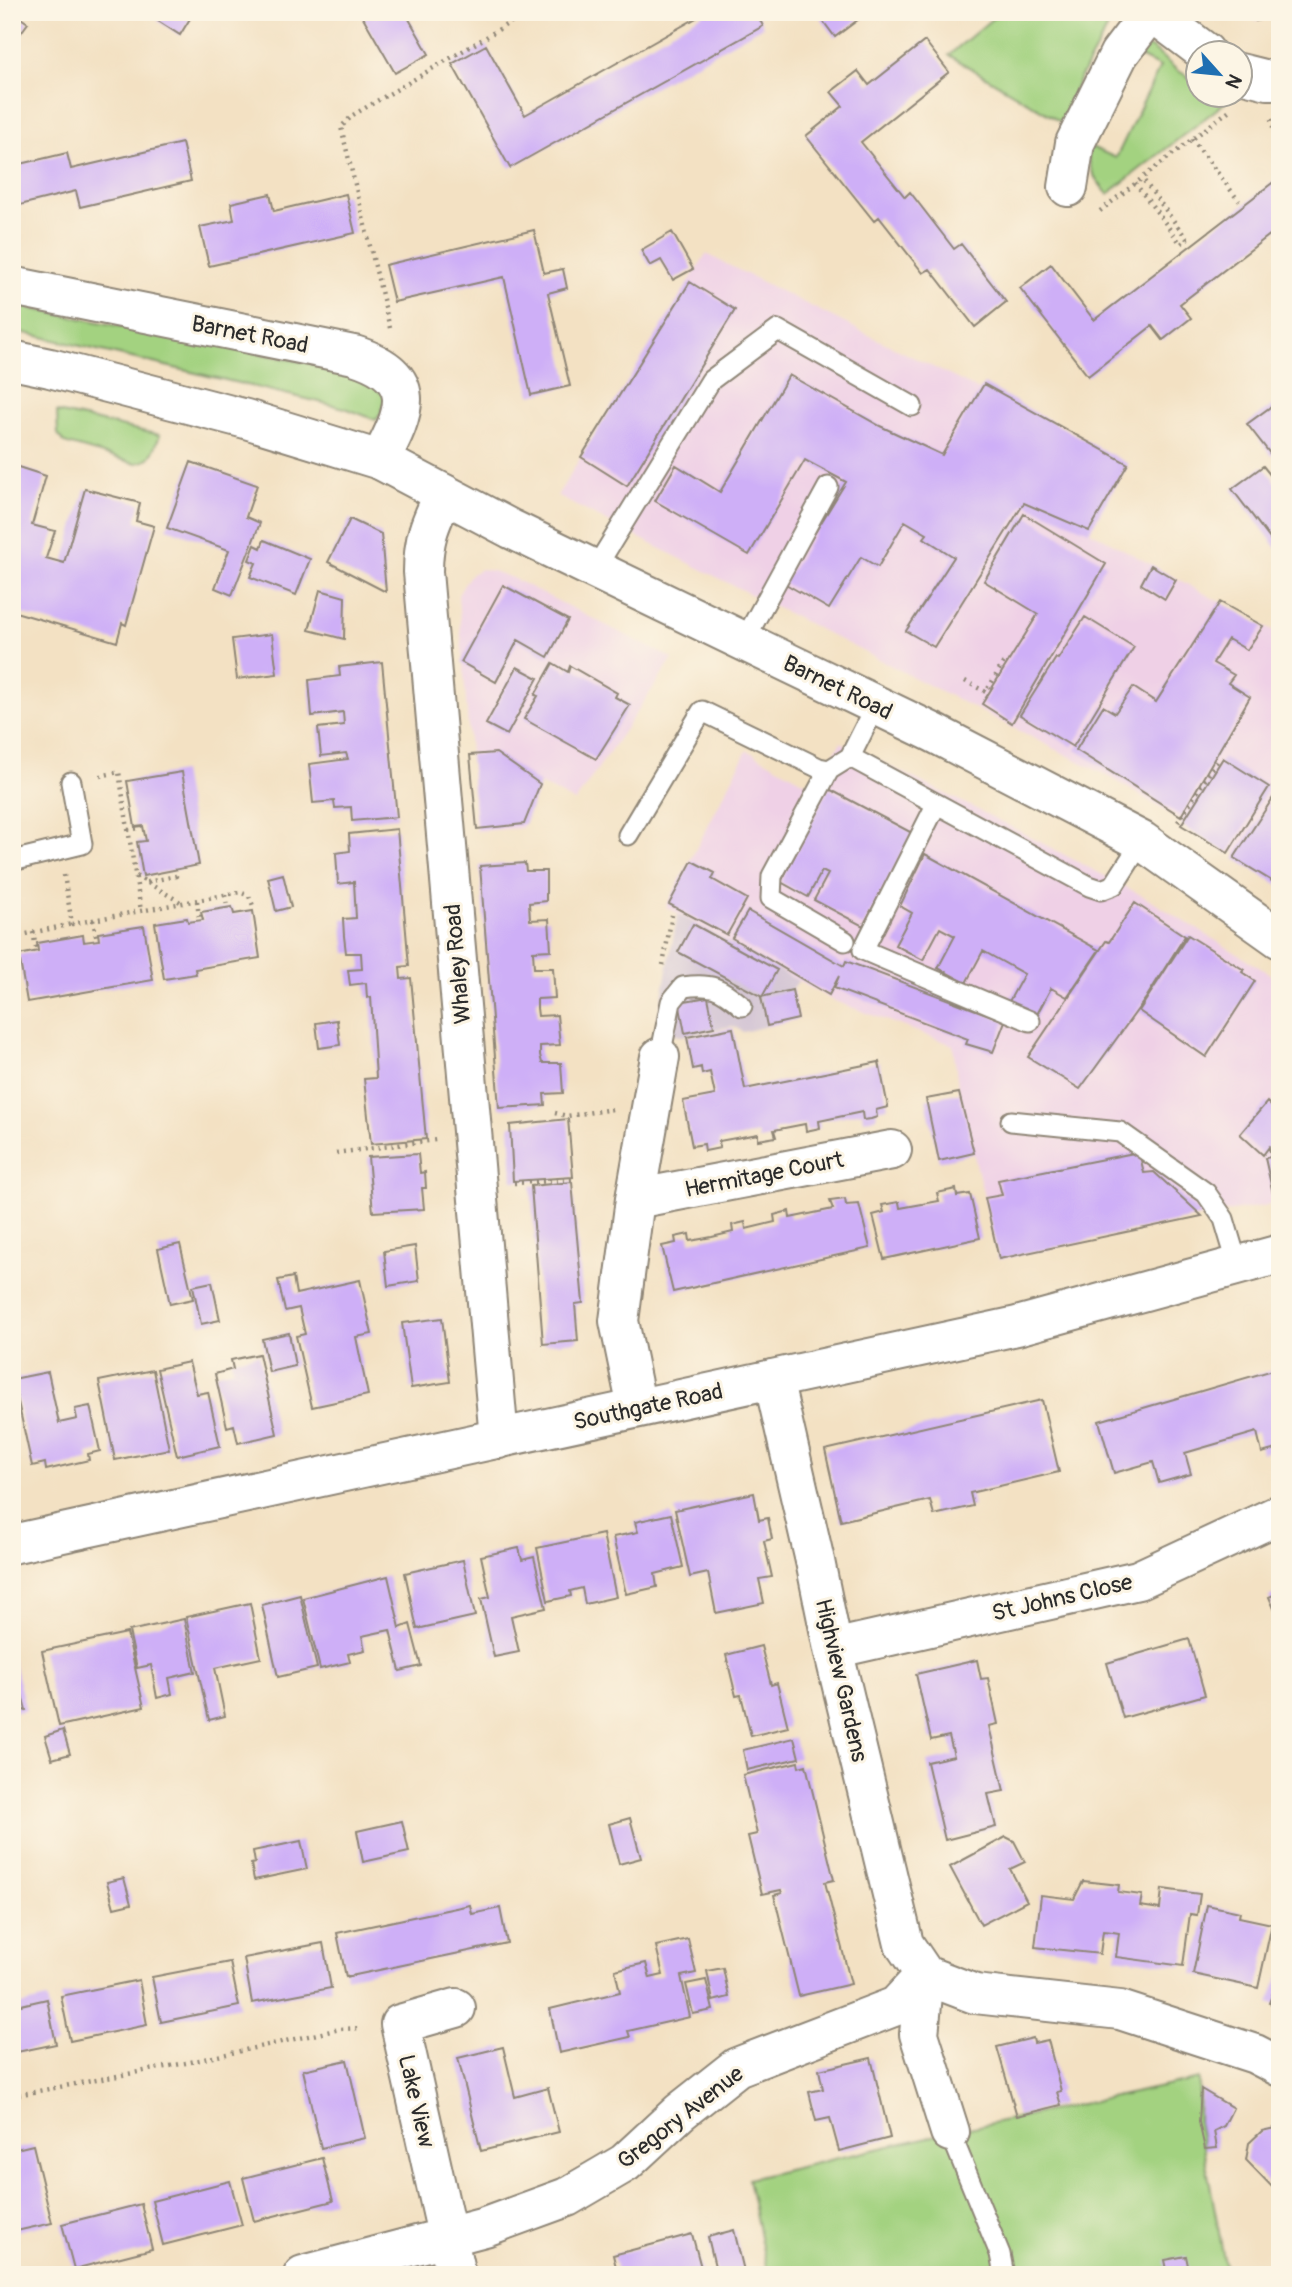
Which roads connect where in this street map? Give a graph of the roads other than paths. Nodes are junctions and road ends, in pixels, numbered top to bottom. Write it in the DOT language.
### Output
graph roads {
  1 [pos="1152,12"];
  2 [pos="1186,38"];
  3 [pos="1068,187"];
  4 [pos="12,286"];
  5 [pos="12,360"];
  6 [pos="912,406"];
  7 [pos="380,460"];
  8 [pos="828,487"];
  9 [pos="444,494"];
  10 [pos="594,569"];
  11 [pos="744,641"];
  12 [pos="876,705"];
  13 [pos="849,757"];
  14 [pos="829,770"];
  15 [pos="71,782"];
  16 [pos="936,805"];
  17 [pos="628,835"];
  18 [pos="1150,847"];
  19 [pos="12,861"];
  20 [pos="1280,939"];
  21 [pos="845,940"];
  22 [pos="742,1006"];
  23 [pos="1030,1021"];
  24 [pos="660,1057"];
  25 [pos="1011,1121"];
  26 [pos="892,1150"];
  27 [pos="635,1199"];
  28 [pos="1280,1254"];
  29 [pos="1238,1266"];
  30 [pos="773,1379"];
  31 [pos="637,1408"];
  32 [pos="499,1439"];
  33 [pos="1280,1514"];
  34 [pos="12,1544"];
  35 [pos="833,1649"];
  36 [pos="925,1975"];
  37 [pos="456,2008"];
  38 [pos="1280,2067"];
  39 [pos="950,2132"];
  40 [pos="449,2235"];
  41 [pos="303,2275"];
  42 [pos="456,2275"];
  43 [pos="1004,2275"];
  1 -- 2 [label="street"];
  1 -- 3 [label="street"];
  4 -- 7 [label="street, Barnet Road"];
  5 -- 7 [label="street, Barnet Road"];
  6 -- 10 [label="lane"];
  7 -- 9 [label="street, Barnet Road"];
  8 -- 11 [label="lane"];
  9 -- 10 [label="street, Barnet Road"];
  9 -- 32 [label="street, Whaley Road"];
  10 -- 11 [label="street, Barnet Road"];
  11 -- 12 [label="street, Barnet Road"];
  12 -- 13 [label="lane"];
  12 -- 18 [label="street, Barnet Road"];
  13 -- 14 [label="lane"];
  13 -- 16 [label="lane"];
  14 -- 17 [label="lane"];
  14 -- 21 [label="lane"];
  15 -- 19 [label="lane"];
  16 -- 18 [label="lane"];
  16 -- 23 [label="lane"];
  18 -- 20 [label="street, Barnet Road"];
  22 -- 24 [label="lane"];
  24 -- 27 [label="street"];
  25 -- 29 [label="lane"];
  26 -- 27 [label="street, Hermitage Court"];
  27 -- 31 [label="street"];
  28 -- 29 [label="street, Southgate Road"];
  29 -- 30 [label="street, Southgate Road"];
  30 -- 31 [label="street, Southgate Road"];
  30 -- 35 [label="street, Highview Gardens"];
  31 -- 32 [label="street, Southgate Road"];
  32 -- 34 [label="street, Southgate Road"];
  33 -- 35 [label="street, St Johns Close"];
  35 -- 36 [label="street, Highview Gardens"];
  36 -- 38 [label="street"];
  36 -- 39 [label="street"];
  36 -- 40 [label="street, Gregory Avenue"];
  37 -- 40 [label="street, Lake View"];
  39 -- 43 [label="lane"];
  40 -- 41 [label="street, Gregory Avenue"];
  40 -- 42 [label="street"];
}
